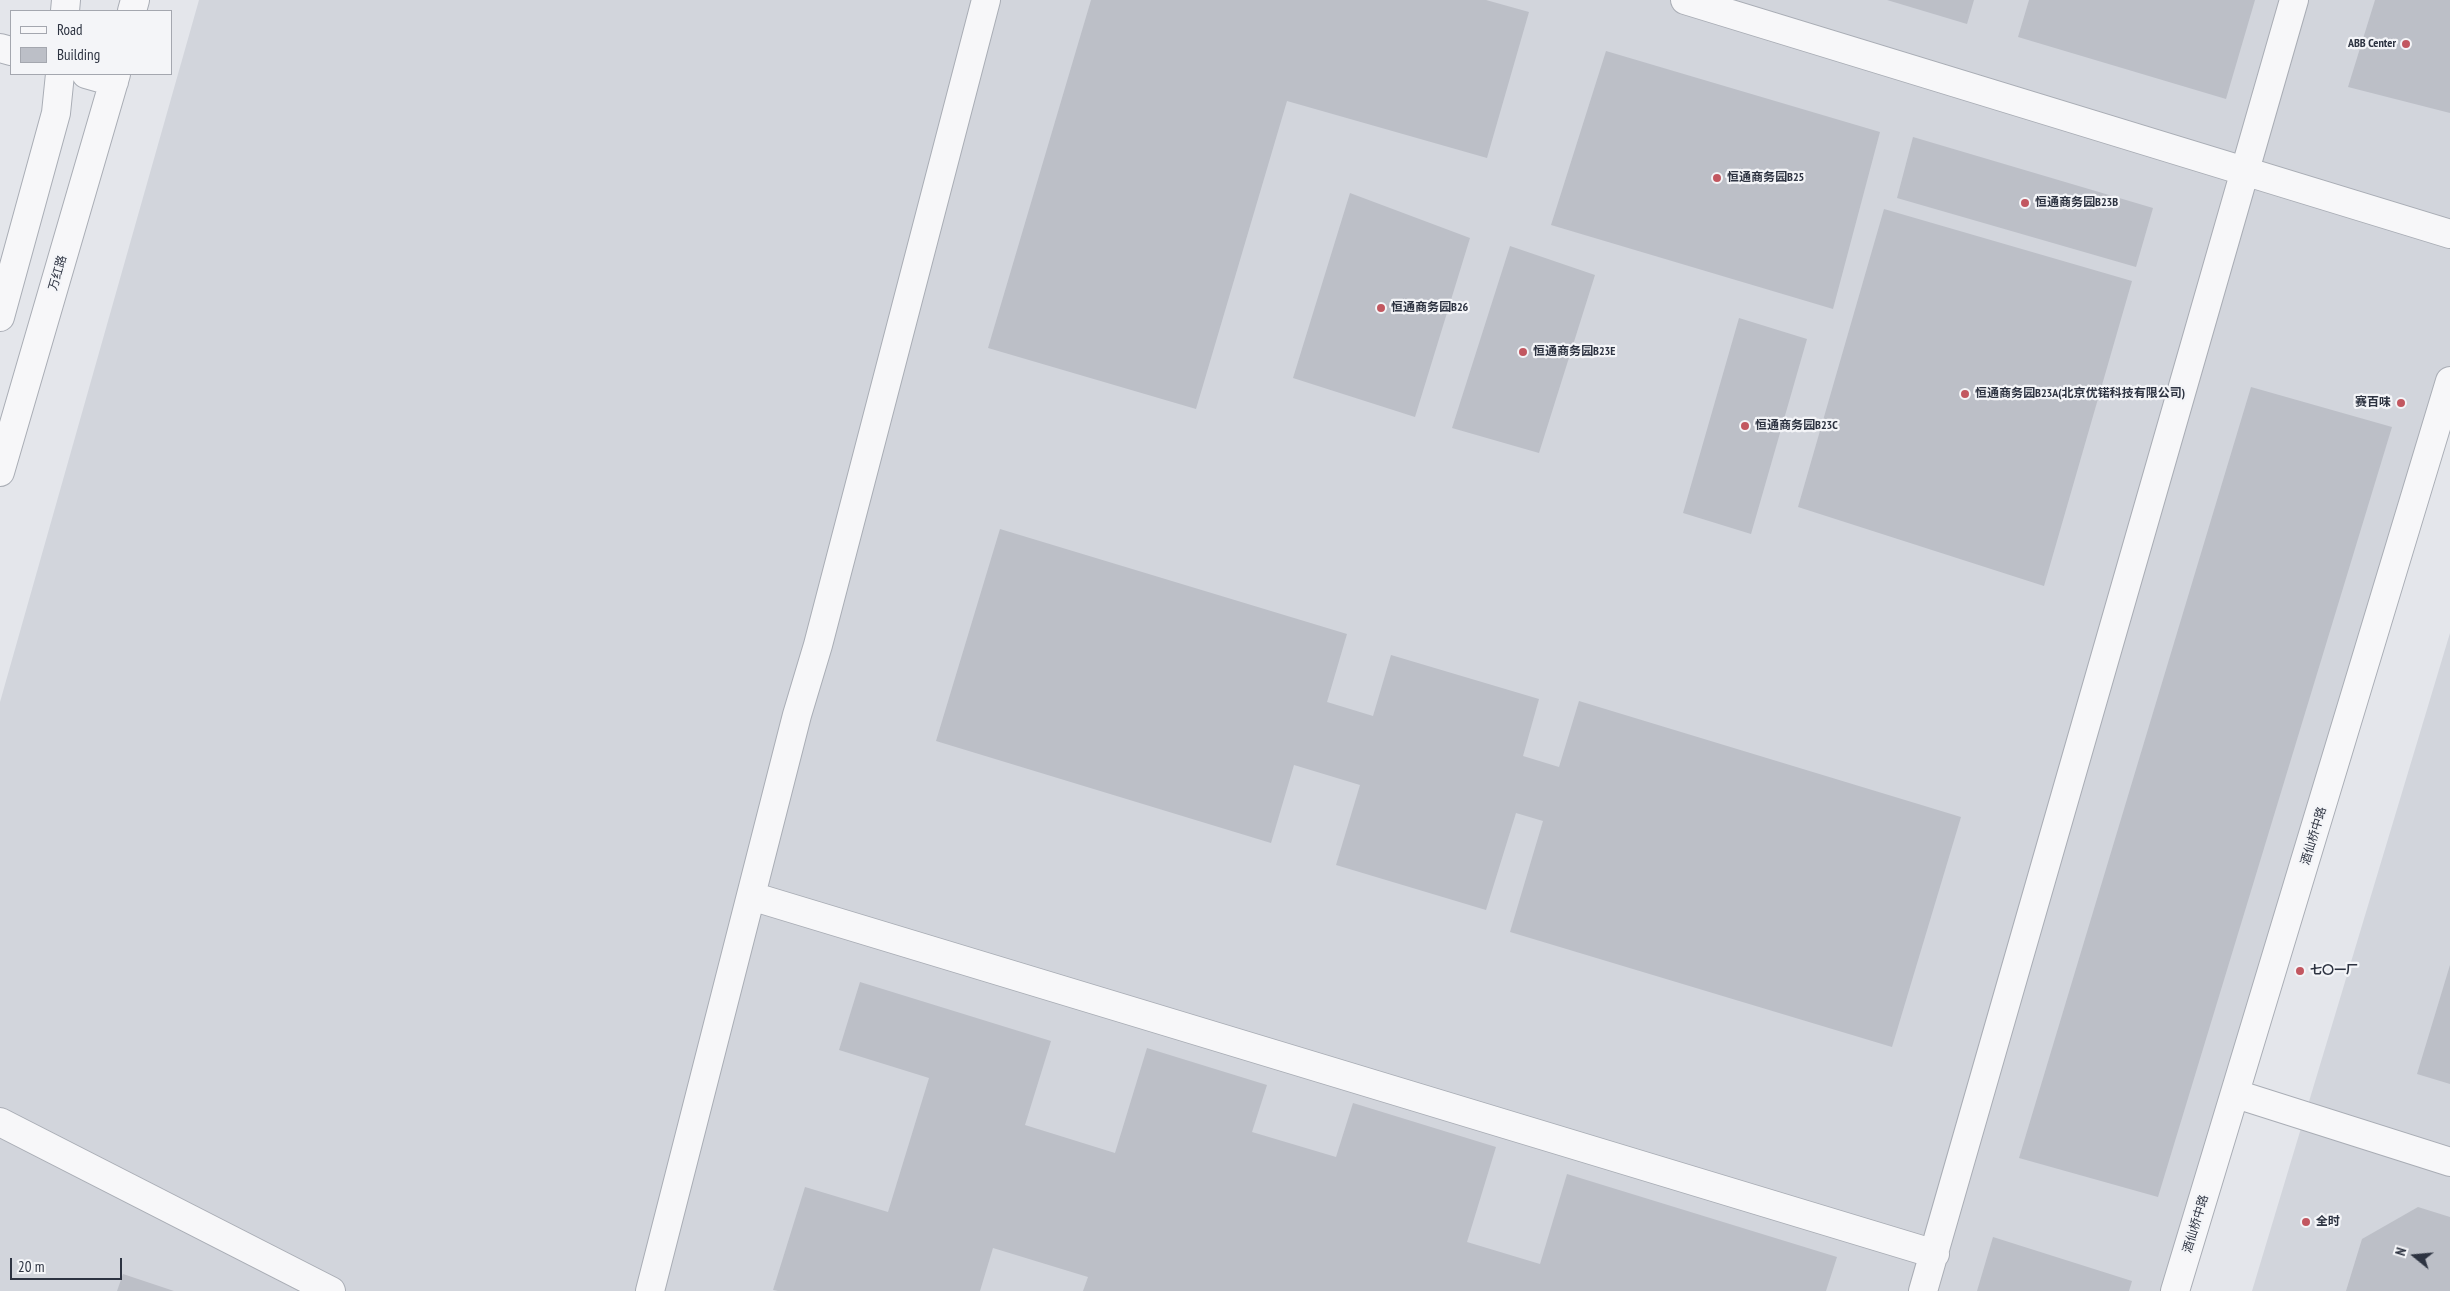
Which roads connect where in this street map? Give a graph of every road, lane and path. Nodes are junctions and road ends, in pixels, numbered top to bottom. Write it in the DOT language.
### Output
graph roads {
  1 [pos="986,0"];
  2 [pos="2294,0"];
  3 [pos="1694,1"];
  4 [pos="60,75"];
  5 [pos="93,75"];
  6 [pos="115,78"];
  7 [pos="2244,170"];
  8 [pos="2450,234"];
  9 [pos="0,317"];
  10 [pos="2450,381"];
  11 [pos="0,472"];
  12 [pos="751,896"];
  13 [pos="2236,1094"];
  14 [pos="0,1122"];
  15 [pos="2450,1162"];
  16 [pos="1935,1254"];
  17 [pos="331,1291"];
  18 [pos="650,1291"];
  19 [pos="1923,1291"];
  20 [pos="2175,1291"];
  1 -- 12 [label="street"];
  2 -- 7 [label="street"];
  3 -- 7 [label="street"];
  4 -- 9 [label="street"];
  5 -- 6 [label="street"];
  6 -- 11 [label="street, 万红路"];
  7 -- 8 [label="street"];
  7 -- 16 [label="street"];
  10 -- 13 [label="street, 酒仙桥中路"];
  12 -- 16 [label="street"];
  12 -- 18 [label="street"];
  13 -- 15 [label="street"];
  13 -- 20 [label="street, 酒仙桥中路"];
  14 -- 17 [label="street"];
  16 -- 19 [label="street"];
}
